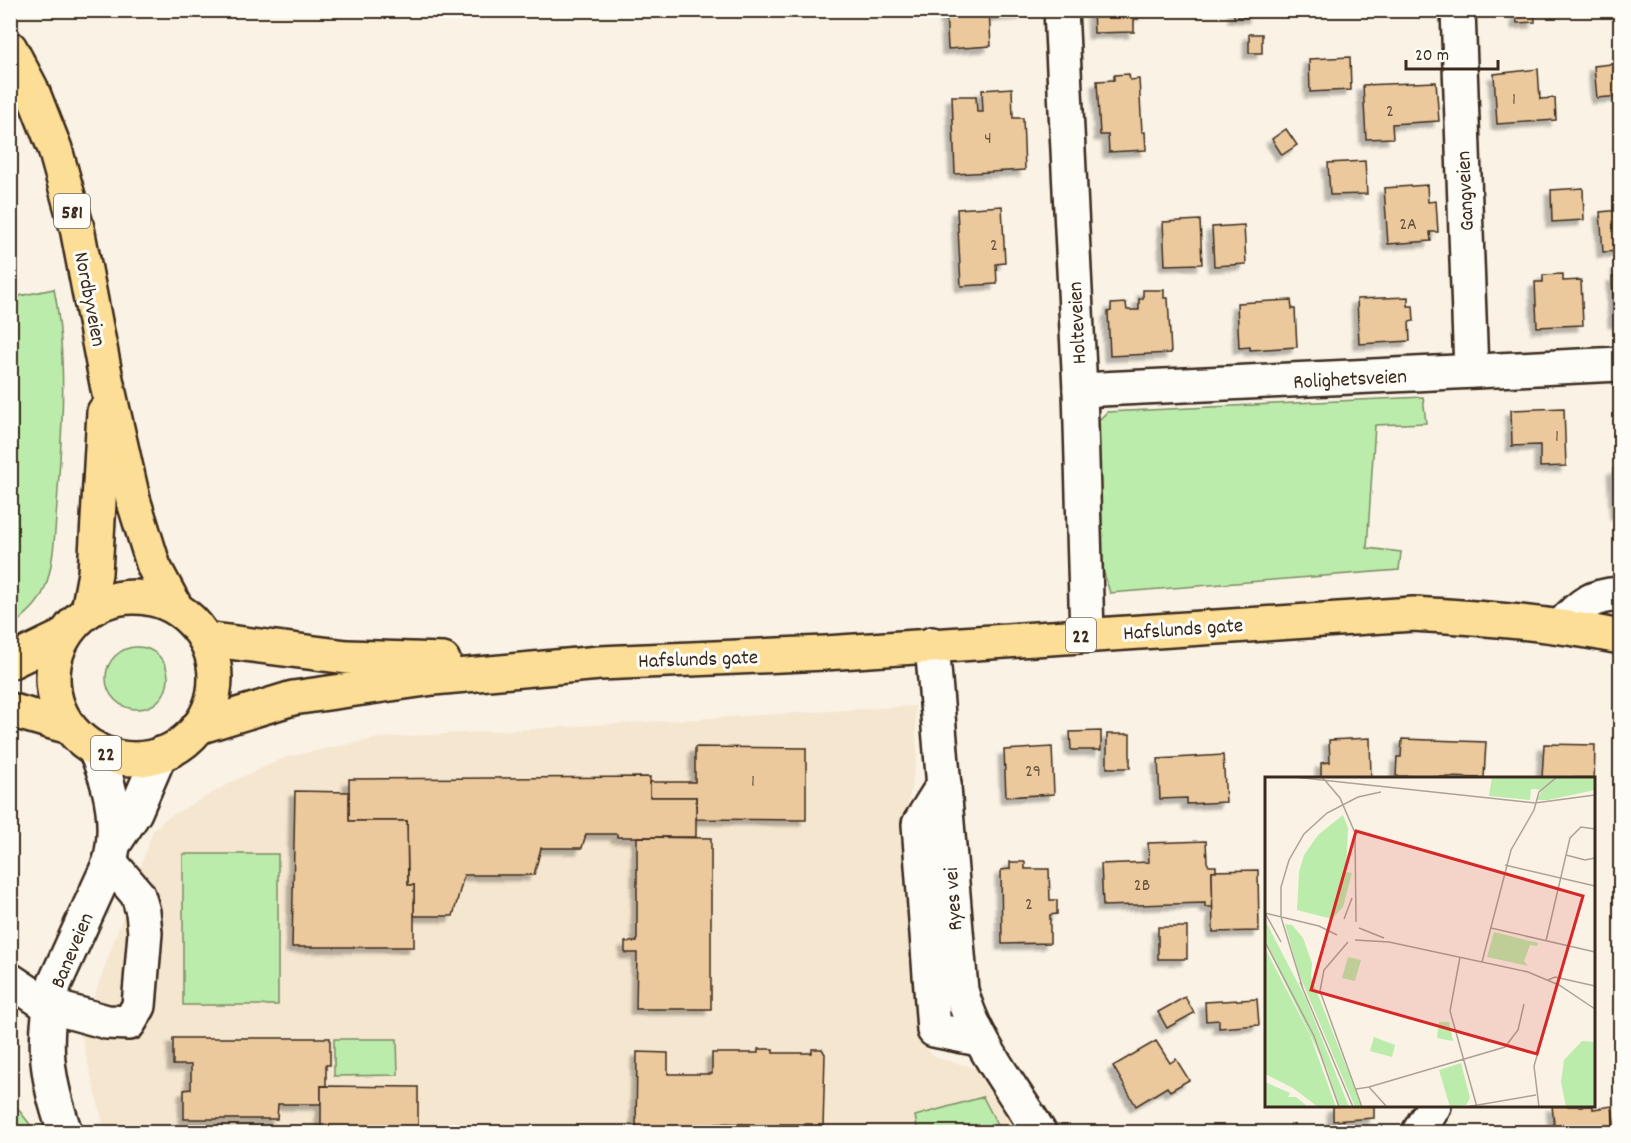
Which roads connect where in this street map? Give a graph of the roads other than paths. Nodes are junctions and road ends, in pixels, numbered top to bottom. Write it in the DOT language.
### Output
graph roads {
  1 [pos="1061,10"];
  2 [pos="1458,10"];
  3 [pos="10,48"];
  4 [pos="1620,364"];
  5 [pos="1471,371"];
  6 [pos="107,384"];
  7 [pos="1080,390"];
  8 [pos="1610,595"];
  9 [pos="176,608"];
  10 [pos="88,611"];
  11 [pos="1562,625"];
  12 [pos="1087,635"];
  13 [pos="64,636"];
  14 [pos="1620,637"];
  15 [pos="205,639"];
  16 [pos="932,644"];
  17 [pos="10,662"];
  18 [pos="600,663"];
  19 [pos="10,710"];
  20 [pos="69,727"];
  21 [pos="198,727"];
  22 [pos="94,748"];
  23 [pos="160,754"];
  24 [pos="113,852"];
  25 [pos="10,980"];
  26 [pos="49,1006"];
  27 [pos="1433,1107"];
  28 [pos="65,1132"];
  29 [pos="1039,1132"];
  30 [pos="1419,1132"];
  1 -- 7 [label="street, Holteveien"];
  2 -- 5 [label="street, Gangveien"];
  3 -- 6 [label="main road, Nordbyveien / 581"];
  4 -- 5 [label="street, Rolighetsveien"];
  5 -- 7 [label="street, Rolighetsveien"];
  6 -- 9 [label="main road, Nordbyveien / 581"];
  6 -- 10 [label="main road, Nordbyveien / 581"];
  7 -- 12 [label="street, Holteveien"];
  8 -- 11 [label="street"];
  9 -- 10 [label="main road, 22"];
  9 -- 15 [label="main road, 22"];
  10 -- 13 [label="main road, 22"];
  11 -- 12 [label="main road, Hafslunds gate / 22"];
  11 -- 14 [label="main road, Hafslunds gate / 22"];
  12 -- 16 [label="main road, Hafslunds gate / 22"];
  13 -- 17 [label="main road, 22"];
  13 -- 20 [label="main road, 22"];
  15 -- 18 [label="main road, Hafslunds gate / 22"];
  15 -- 21 [label="main road, 22"];
  16 -- 18 [label="main road, Hafslunds gate / 22"];
  16 -- 29 [label="street, Ryes vei"];
  18 -- 21 [label="main road, Hafslunds gate / 22"];
  19 -- 20 [label="main road, 22"];
  20 -- 22 [label="main road, 22"];
  21 -- 23 [label="main road, 22"];
  22 -- 23 [label="main road, 22"];
  22 -- 24 [label="street"];
  23 -- 24 [label="street, Baneveien"];
  24 -- 26 [label="street, Baneveien"];
  24 -- 26 [label="street"];
  25 -- 26 [label="street"];
  26 -- 28 [label="street, Baneveien"];
  27 -- 30 [label="street"];
}
